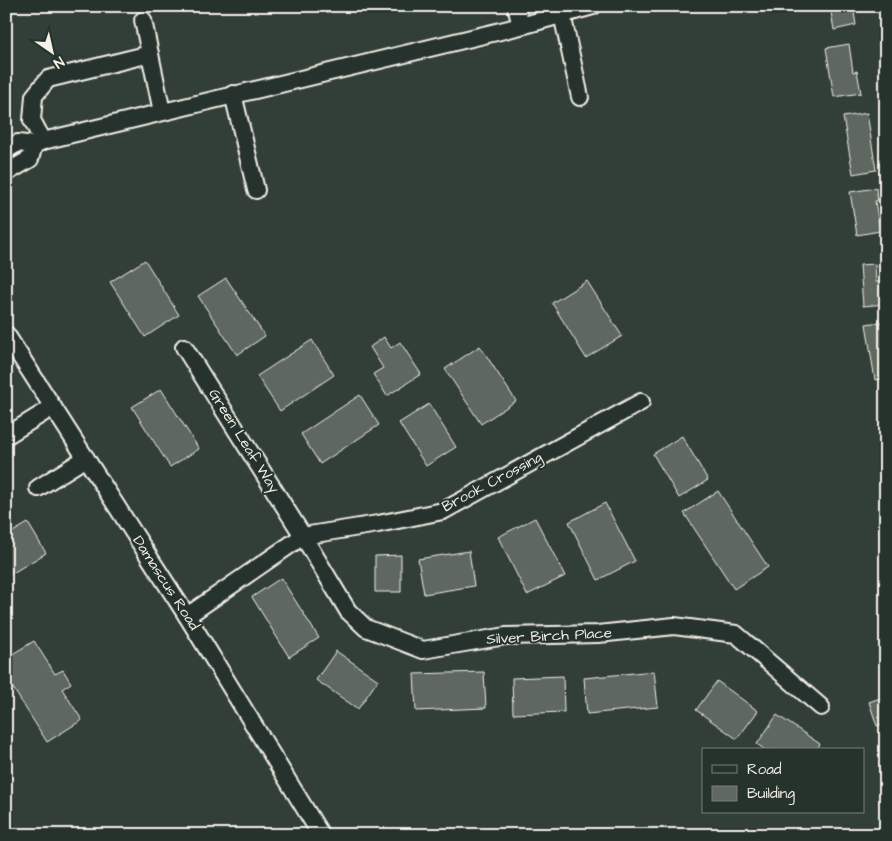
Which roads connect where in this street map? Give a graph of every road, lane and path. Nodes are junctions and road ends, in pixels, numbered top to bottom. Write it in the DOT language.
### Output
graph roads {
  1 [pos="516,6"];
  2 [pos="593,6"];
  3 [pos="562,14"];
  4 [pos="143,20"];
  5 [pos="521,26"];
  6 [pos="150,54"];
  7 [pos="233,94"];
  8 [pos="580,97"];
  9 [pos="162,112"];
  10 [pos="38,143"];
  11 [pos="6,150"];
  12 [pos="6,173"];
  13 [pos="256,190"];
  14 [pos="6,334"];
  15 [pos="184,346"];
  16 [pos="641,402"];
  17 [pos="53,407"];
  18 [pos="6,436"];
  19 [pos="86,458"];
  20 [pos="38,488"];
  21 [pos="303,536"];
  22 [pos="187,616"];
  23 [pos="821,707"];
  24 [pos="321,835"];
  1 -- 5 [label="street"];
  2 -- 3 [label="street"];
  3 -- 5 [label="street"];
  3 -- 8 [label="street"];
  4 -- 6 [label="street"];
  5 -- 7 [label="street"];
  6 -- 9 [label="street"];
  6 -- 10 [label="street"];
  7 -- 9 [label="street"];
  7 -- 13 [label="street"];
  9 -- 10 [label="street"];
  10 -- 11 [label="street"];
  10 -- 12 [label="street"];
  14 -- 17 [label="street, Damascus Road"];
  15 -- 21 [label="street, Green Leaf Way"];
  16 -- 21 [label="street, Brook Crossing"];
  17 -- 18 [label="street"];
  17 -- 19 [label="street, Damascus Road"];
  19 -- 20 [label="street"];
  19 -- 22 [label="street, Damascus Road"];
  21 -- 22 [label="street"];
  21 -- 23 [label="street, Silver Birch Place"];
  22 -- 24 [label="street, Damascus Road"];
}
